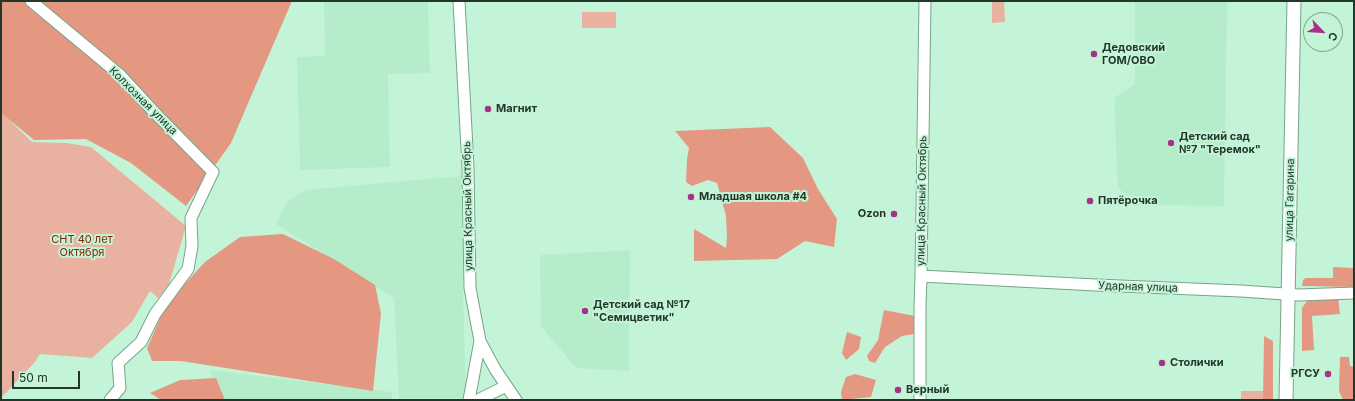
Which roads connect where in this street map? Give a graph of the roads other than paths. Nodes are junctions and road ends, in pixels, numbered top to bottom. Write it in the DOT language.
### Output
graph roads {
  1 [pos="31,1"];
  2 [pos="460,1"];
  3 [pos="925,1"];
  4 [pos="1294,1"];
  5 [pos="921,276"];
  6 [pos="1354,293"];
  7 [pos="1288,294"];
  8 [pos="480,341"];
  9 [pos="506,386"];
  10 [pos="110,400"];
  11 [pos="469,400"];
  12 [pos="478,400"];
  13 [pos="516,400"];
  14 [pos="920,400"];
  15 [pos="1286,400"];
  1 -- 10 [label="street, Колхозная улица"];
  2 -- 8 [label="street, улица Красный Октябрь"];
  3 -- 5 [label="street, улица Красный Октябрь"];
  4 -- 7 [label="street, улица Гагарина"];
  5 -- 7 [label="street, Ударная улица"];
  5 -- 14 [label="street, улица Красный Октябрь"];
  6 -- 7 [label="street, Ударная улица"];
  7 -- 15 [label="street, улица Гагарина"];
  8 -- 9 [label="street, улица Красный Октябрь"];
  8 -- 11 [label="street"];
  9 -- 12 [label="street"];
  9 -- 13 [label="street, улица Красный Октябрь"];
}
